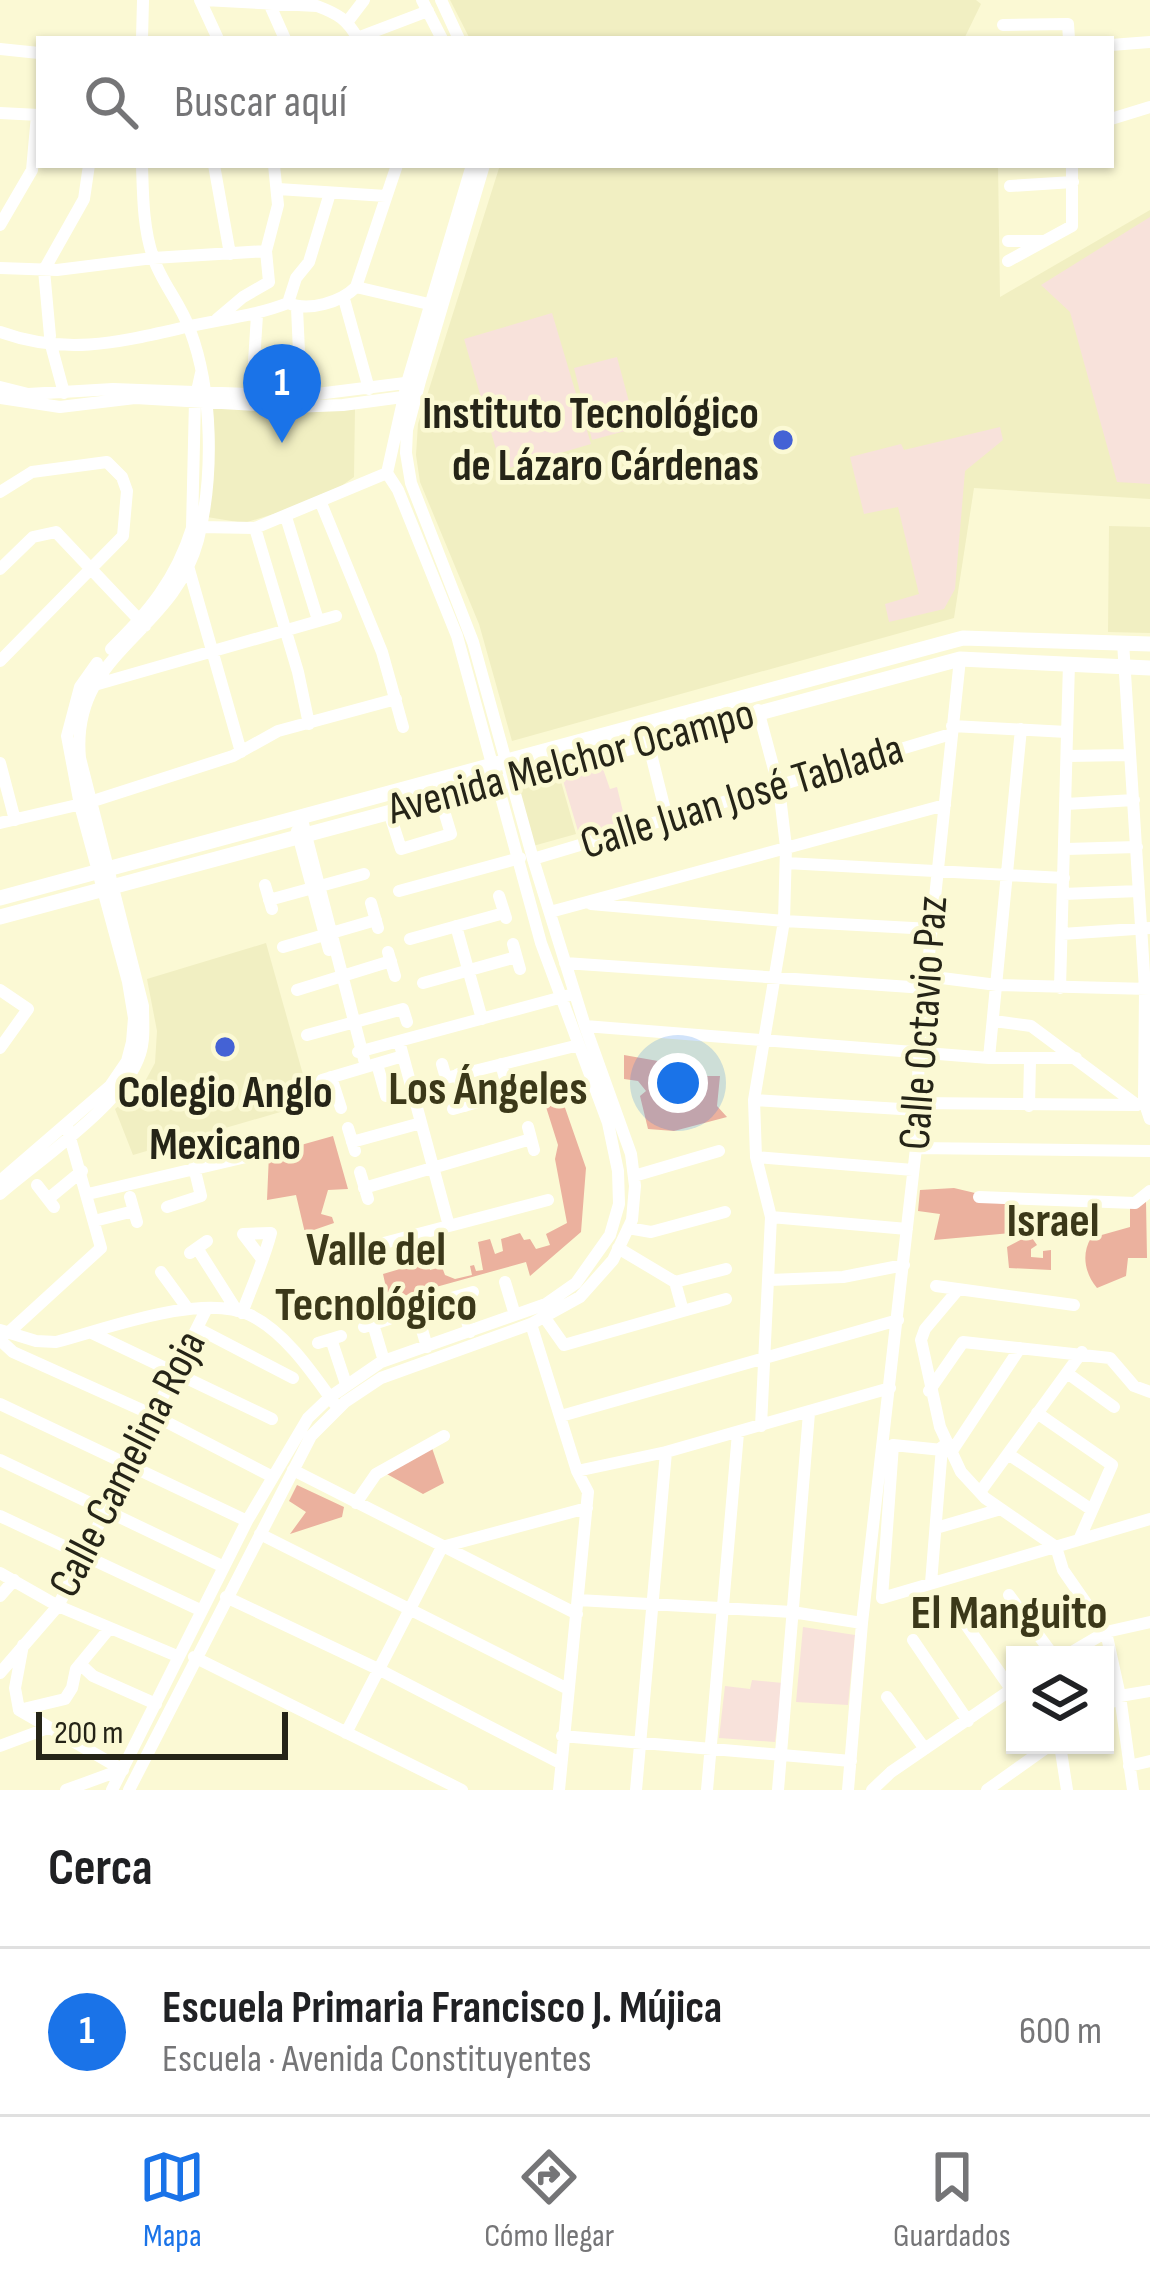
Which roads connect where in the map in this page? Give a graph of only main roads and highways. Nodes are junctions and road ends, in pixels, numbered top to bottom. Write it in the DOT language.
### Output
graph roads {
  1 [pos="1150,644"];
  2 [pos="1150,668"];
  3 [pos="716,712"];
  4 [pos="502,771"];
  5 [pos="300,825"];
  6 [pos="105,878"];
  7 [pos="0,898"];
  8 [pos="0,917"];
  1 -- 3 [label="main road, Avenida Melchor Ocampo"];
  2 -- 3 [label="main road, Avenida Melchor Ocampo"];
  3 -- 4 [label="main road, Avenida Melchor Ocampo"];
  3 -- 4 [label="main road, Avenida Melchor Ocampo"];
  4 -- 5 [label="main road, Avenida Melchor Ocampo"];
  4 -- 5 [label="main road, Avenida Melchor Ocampo"];
  5 -- 6 [label="main road, Avenida Melchor Ocampo"];
  6 -- 7 [label="main road, Avenida Melchor Ocampo"];
  6 -- 8 [label="main road, Avenida Melchor Ocampo"];
}
